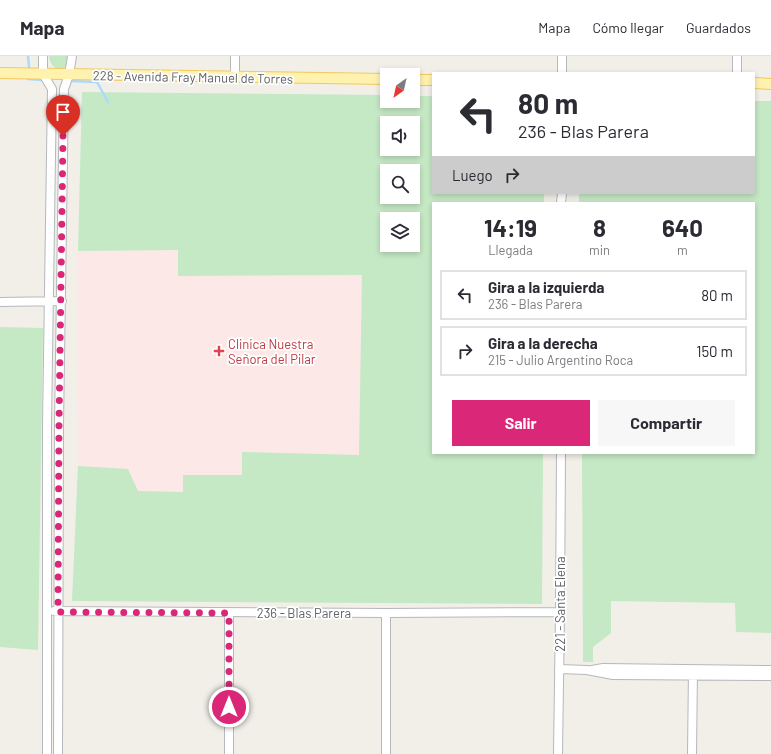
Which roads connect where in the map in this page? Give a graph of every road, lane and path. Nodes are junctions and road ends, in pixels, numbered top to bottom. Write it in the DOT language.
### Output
graph roads {
  1 [pos="43,56"];
  2 [pos="72,56"];
  3 [pos="235,56"];
  4 [pos="562,56"];
  5 [pos="737,56"];
  6 [pos="562,72"];
  7 [pos="737,72"];
  8 [pos="0,73"];
  9 [pos="42,74"];
  10 [pos="69,75"];
  11 [pos="235,78"];
  12 [pos="380,79"];
  13 [pos="420,80"];
  14 [pos="432,80"];
  15 [pos="755,83"];
  16 [pos="771,84"];
  17 [pos="62,301"];
  18 [pos="0,302"];
  19 [pos="50,302"];
  20 [pos="561,454"];
  21 [pos="47,610"];
  22 [pos="58,612"];
  23 [pos="560,612"];
  24 [pos="229,613"];
  25 [pos="386,613"];
  26 [pos="559,670"];
  27 [pos="771,670"];
  28 [pos="693,672"];
  29 [pos="771,676"];
  30 [pos="48,754"];
  31 [pos="58,754"];
  32 [pos="229,754"];
  33 [pos="386,754"];
  34 [pos="558,754"];
  35 [pos="692,754"];
  1 -- 9 [label="street"];
  2 -- 10 [label="street"];
  3 -- 11 [label="street"];
  4 -- 6 [label="street"];
  5 -- 7 [label="street"];
  8 -- 9 [label="main road, 228 - Avenida Fray Manuel de Torres"];
  9 -- 10 [label="main road, 228 - Avenida Fray Manuel de Torres"];
  9 -- 19 [label="street"];
  10 -- 11 [label="main road, 228 - Avenida Fray Manuel de Torres"];
  10 -- 17 [label="street"];
  11 -- 12 [label="main road, 228 - Avenida Fray Manuel de Torres"];
  13 -- 14 [label="main road"];
  15 -- 16 [label="main road"];
  17 -- 19 [label="street"];
  17 -- 22 [label="street"];
  18 -- 19 [label="street"];
  19 -- 21 [label="street"];
  20 -- 23 [label="street, 221 - Santa Elena"];
  21 -- 22 [label="street, 236 - Blas Parera"];
  21 -- 30 [label="street"];
  22 -- 24 [label="street, 236 - Blas Parera"];
  22 -- 31 [label="street"];
  23 -- 25 [label="street, 236 - Blas Parera"];
  23 -- 26 [label="street, 221 - Santa Elena"];
  24 -- 25 [label="street, 236 - Blas Parera"];
  24 -- 32 [label="street"];
  25 -- 33 [label="street"];
  26 -- 28 [label="street"];
  26 -- 34 [label="street, 221 - Santa Elena"];
  27 -- 28 [label="street"];
  28 -- 29 [label="street"];
  28 -- 35 [label="street"];
}
